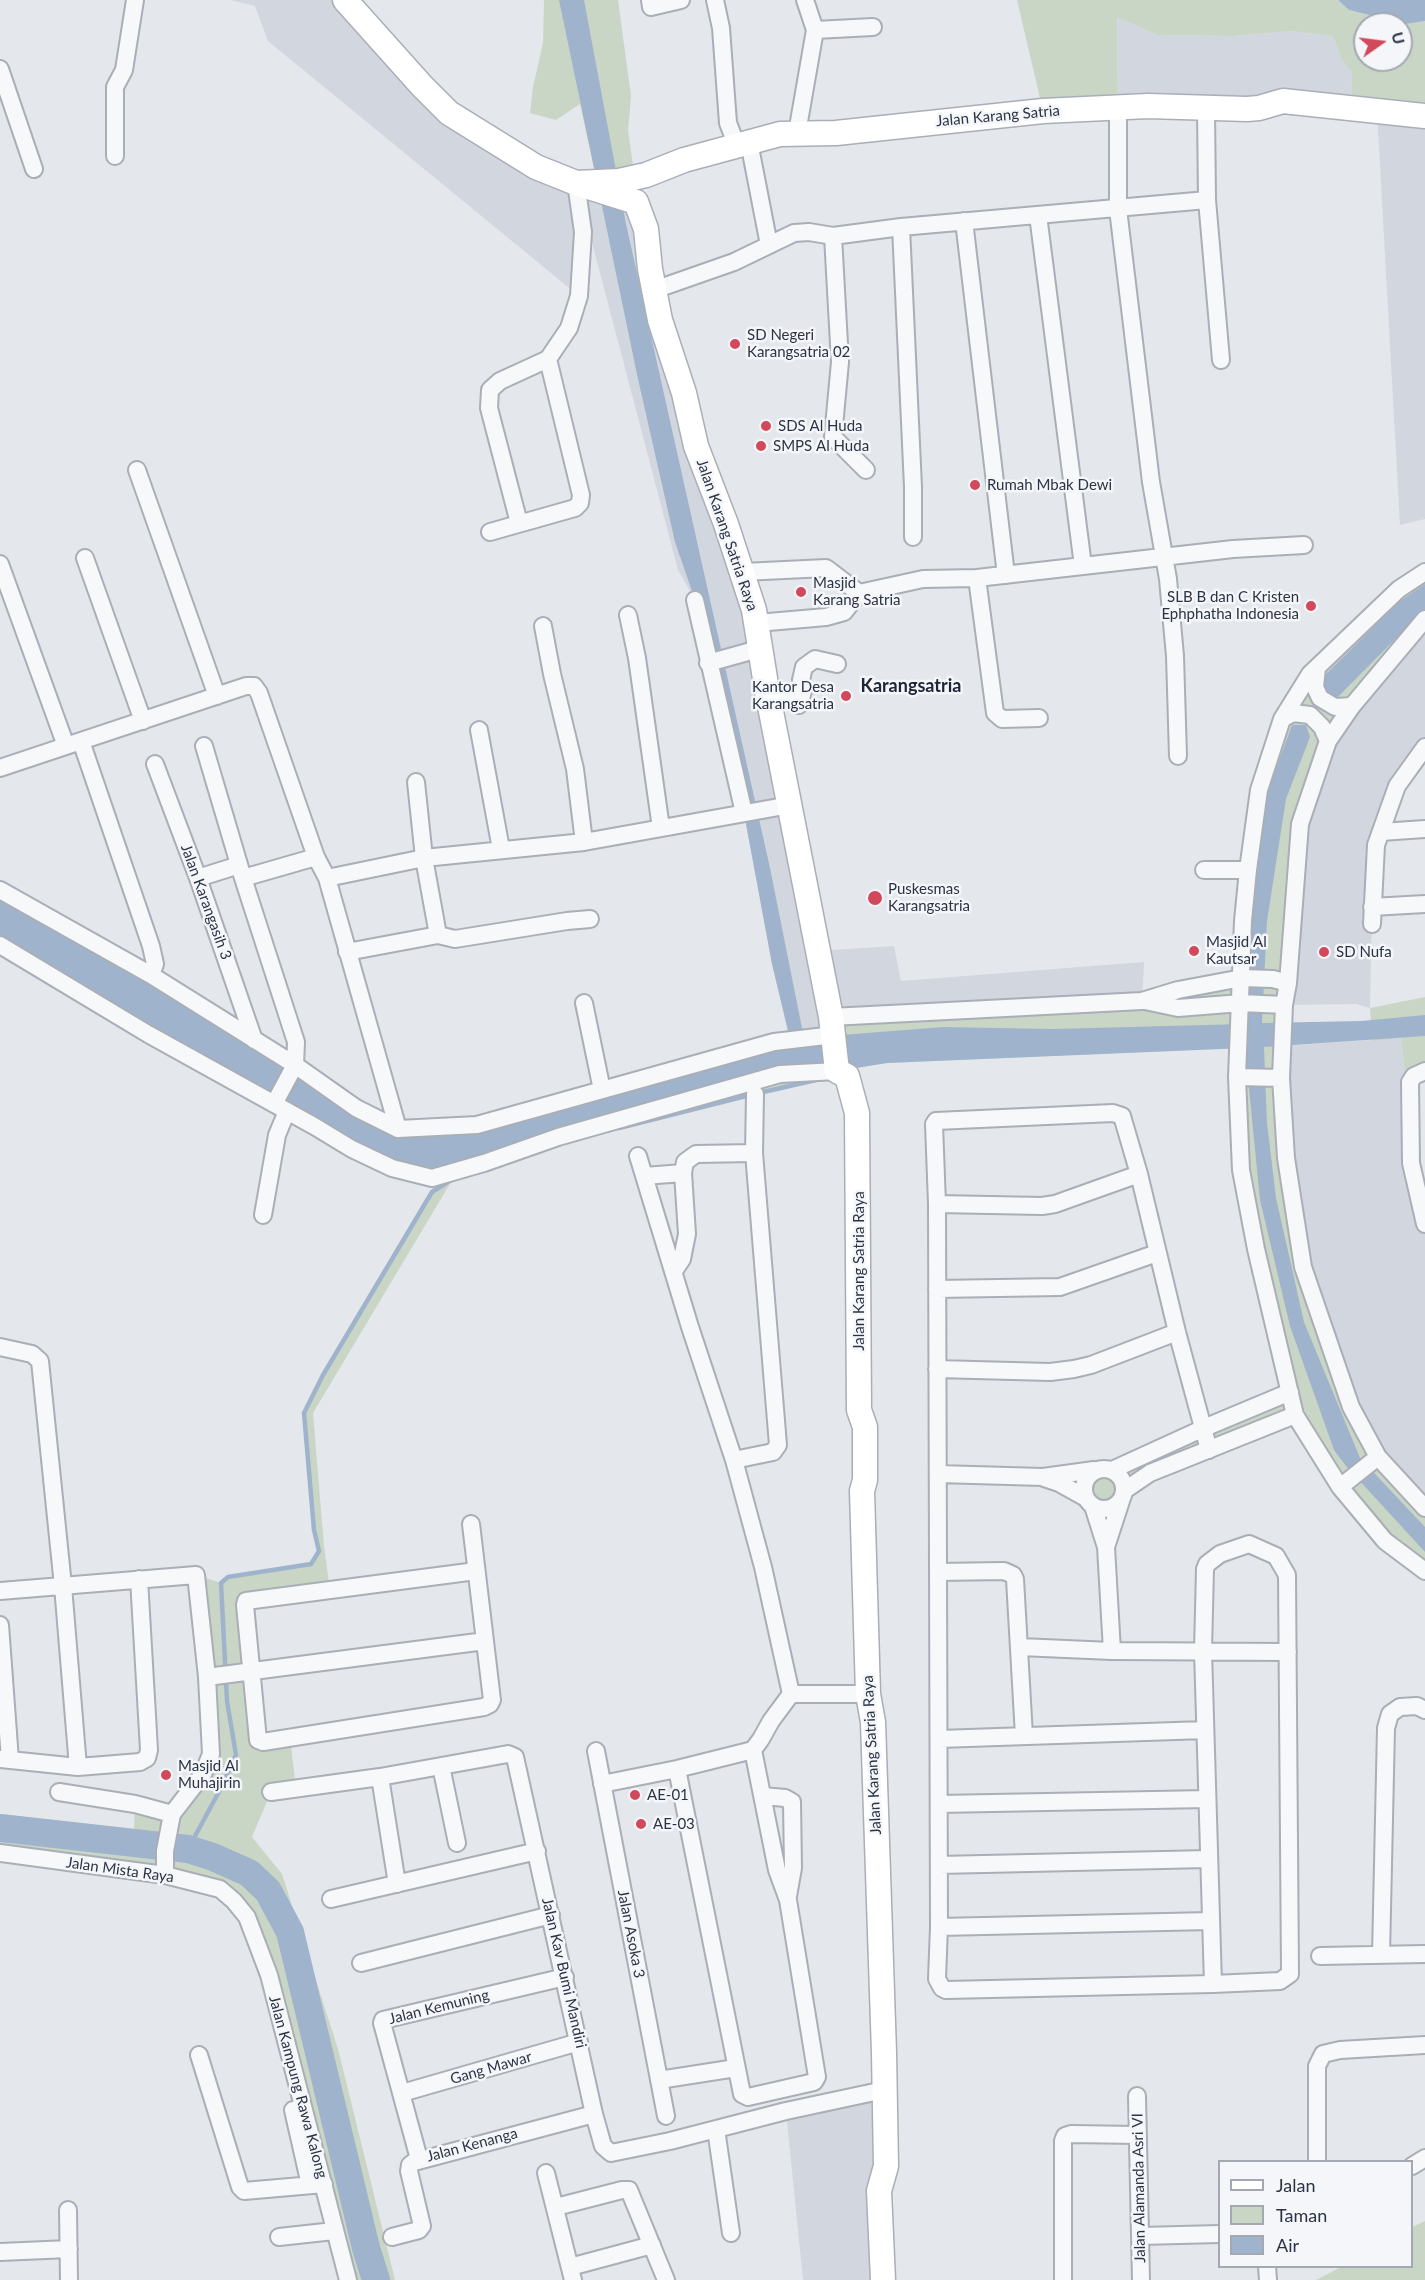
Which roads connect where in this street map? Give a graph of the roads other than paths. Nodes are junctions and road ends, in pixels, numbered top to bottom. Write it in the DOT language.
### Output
graph roads {
  1 [pos="135,0"];
  2 [pos="345,0"];
  3 [pos="650,0"];
  4 [pos="681,0"];
  5 [pos="715,0"];
  6 [pos="805,0"];
  7 [pos="873,27"];
  8 [pos="815,30"];
  9 [pos="0,69"];
  10 [pos="1118,107"];
  11 [pos="1206,109"];
  12 [pos="1425,117"];
  13 [pos="797,133"];
  14 [pos="743,144"];
  15 [pos="115,156"];
  16 [pos="33,169"];
  17 [pos="646,175"];
  18 [pos="576,183"];
  19 [pos="1207,200"];
  20 [pos="1118,209"];
  21 [pos="1038,215"];
  22 [pos="964,221"];
  23 [pos="901,227"];
  24 [pos="833,236"];
  25 [pos="769,245"];
  26 [pos="654,290"];
  27 [pos="548,359"];
  28 [pos="1221,360"];
  29 [pos="137,470"];
  30 [pos="866,470"];
  31 [pos="519,523"];
  32 [pos="490,532"];
  33 [pos="914,537"];
  34 [pos="1304,545"];
  35 [pos="1165,556"];
  36 [pos="85,558"];
  37 [pos="0,564"];
  38 [pos="1083,566"];
  39 [pos="743,572"];
  40 [pos="1425,572"];
  41 [pos="1006,575"];
  42 [pos="977,578"];
  43 [pos="859,593"];
  44 [pos="695,600"];
  45 [pos="628,615"];
  46 [pos="1425,619"];
  47 [pos="757,623"];
  48 [pos="543,626"];
  49 [pos="762,648"];
  50 [pos="708,663"];
  51 [pos="837,664"];
  52 [pos="1317,668"];
  53 [pos="767,691"];
  54 [pos="217,696"];
  55 [pos="1352,706"];
  56 [pos="1039,718"];
  57 [pos="1282,719"];
  58 [pos="143,721"];
  59 [pos="479,730"];
  60 [pos="1328,741"];
  61 [pos="73,744"];
  62 [pos="204,746"];
  63 [pos="1422,754"];
  64 [pos="1178,756"];
  65 [pos="154,764"];
  66 [pos="0,768"];
  67 [pos="416,783"];
  68 [pos="790,805"];
  69 [pos="744,813"];
  70 [pos="661,828"];
  71 [pos="1425,829"];
  72 [pos="1381,831"];
  73 [pos="584,842"];
  74 [pos="501,849"];
  75 [pos="316,857"];
  76 [pos="423,858"];
  77 [pos="1204,870"];
  78 [pos="1248,870"];
  79 [pos="241,872"];
  80 [pos="198,878"];
  81 [pos="327,878"];
  82 [pos="0,890"];
  83 [pos="1425,904"];
  84 [pos="1372,907"];
  85 [pos="590,919"];
  86 [pos="1372,924"];
  87 [pos="438,935"];
  88 [pos="0,945"];
  89 [pos="347,951"];
  90 [pos="151,975"];
  91 [pos="1245,978"];
  92 [pos="1280,981"];
  93 [pos="1142,1001"];
  94 [pos="584,1003"];
  95 [pos="1246,1003"];
  96 [pos="1278,1004"];
  97 [pos="833,1026"];
  98 [pos="254,1040"];
  99 [pos="295,1065"];
  100 [pos="837,1071"];
  101 [pos="1425,1071"];
  102 [pos="1242,1078"];
  103 [pos="1281,1078"];
  104 [pos="602,1090"];
  105 [pos="755,1094"];
  106 [pos="281,1108"];
  107 [pos="398,1129"];
  108 [pos="754,1153"];
  109 [pos="638,1156"];
  110 [pos="683,1173"];
  111 [pos="1139,1174"];
  112 [pos="644,1176"];
  113 [pos="937,1204"];
  114 [pos="263,1215"];
  115 [pos="1425,1224"];
  116 [pos="1157,1253"];
  117 [pos="674,1271"];
  118 [pos="937,1289"];
  119 [pos="1177,1332"];
  120 [pos="0,1347"];
  121 [pos="937,1369"];
  122 [pos="1290,1392"];
  123 [pos="1295,1415"];
  124 [pos="1204,1428"];
  125 [pos="1209,1450"];
  126 [pos="734,1460"];
  127 [pos="1375,1461"];
  128 [pos="1094,1470"];
  129 [pos="1112,1470"];
  130 [pos="938,1474"];
  131 [pos="1043,1477"];
  132 [pos="1346,1482"];
  133 [pos="1123,1495"];
  134 [pos="1089,1502"];
  135 [pos="1425,1508"];
  136 [pos="471,1524"];
  137 [pos="1106,1547"];
  138 [pos="476,1571"];
  139 [pos="1425,1571"];
  140 [pos="938,1572"];
  141 [pos="139,1580"];
  142 [pos="63,1586"];
  143 [pos="0,1591"];
  144 [pos="0,1625"];
  145 [pos="485,1641"];
  146 [pos="1020,1647"];
  147 [pos="1112,1651"];
  148 [pos="1203,1651"];
  149 [pos="1288,1652"];
  150 [pos="248,1672"];
  151 [pos="207,1677"];
  152 [pos="791,1694"];
  153 [pos="868,1694"];
  154 [pos="1425,1710"];
  155 [pos="1205,1730"];
  156 [pos="1024,1736"];
  157 [pos="939,1739"];
  158 [pos="753,1750"];
  159 [pos="596,1751"];
  160 [pos="5,1759"];
  161 [pos="441,1766"];
  162 [pos="78,1767"];
  163 [pos="677,1769"];
  164 [pos="380,1777"];
  165 [pos="602,1784"];
  166 [pos="58,1792"];
  167 [pos="272,1792"];
  168 [pos="763,1796"];
  169 [pos="1207,1799"];
  170 [pos="939,1804"];
  171 [pos="171,1820"];
  172 [pos="457,1843"];
  173 [pos="537,1851"];
  174 [pos="0,1852"];
  175 [pos="1208,1859"];
  176 [pos="939,1866"];
  177 [pos="165,1875"];
  178 [pos="397,1884"];
  179 [pos="331,1899"];
  180 [pos="788,1900"];
  181 [pos="234,1901"];
  182 [pos="551,1915"];
  183 [pos="1210,1921"];
  184 [pos="939,1926"];
  185 [pos="1381,1954"];
  186 [pos="1425,1954"];
  187 [pos="1320,1956"];
  188 [pos="361,1963"];
  189 [pos="565,1977"];
  190 [pos="263,1983"];
  191 [pos="1213,1984"];
  192 [pos="579,2042"];
  193 [pos="1425,2045"];
  194 [pos="199,2055"];
  195 [pos="736,2068"];
  196 [pos="659,2080"];
  197 [pos="884,2090"];
  198 [pos="402,2093"];
  199 [pos="1137,2096"];
  200 [pos="594,2114"];
  201 [pos="666,2116"];
  202 [pos="716,2130"];
  203 [pos="1137,2135"];
  204 [pos="419,2159"];
  205 [pos="1317,2160"];
  206 [pos="546,2173"];
  207 [pos="317,2184"];
  208 [pos="556,2206"];
  209 [pos="68,2210"];
  210 [pos="334,2231"];
  211 [pos="731,2233"];
  212 [pos="1218,2234"];
  213 [pos="1140,2236"];
  214 [pos="279,2237"];
  215 [pos="392,2237"];
  216 [pos="652,2245"];
  217 [pos="69,2249"];
  218 [pos="0,2252"];
  219 [pos="572,2273"];
  220 [pos="69,2280"];
  221 [pos="348,2280"];
  222 [pos="666,2280"];
  223 [pos="883,2280"];
  224 [pos="1063,2280"];
  225 [pos="1141,2280"];
  1 -- 15 [label="street"];
  2 -- 18 [label="street, Jalan Karang Satria"];
  3 -- 4 [label="street"];
  5 -- 14 [label="street"];
  6 -- 8 [label="street"];
  7 -- 8 [label="street"];
  8 -- 13 [label="street"];
  9 -- 16 [label="street"];
  10 -- 11 [label="street, Jalan Karang Satria"];
  10 -- 13 [label="street, Jalan Karang Satria"];
  10 -- 20 [label="street"];
  11 -- 12 [label="street, Jalan Karang Satria"];
  11 -- 19 [label="street"];
  13 -- 14 [label="street, Jalan Karang Satria"];
  14 -- 17 [label="street, Jalan Karang Satria"];
  14 -- 25 [label="street"];
  17 -- 18 [label="street, Jalan Karang Satria"];
  17 -- 26 [label="street"];
  18 -- 26 [label="street"];
  18 -- 27 [label="street"];
  19 -- 20 [label="street"];
  19 -- 28 [label="street"];
  20 -- 21 [label="street"];
  20 -- 35 [label="street"];
  21 -- 22 [label="street"];
  21 -- 38 [label="street"];
  22 -- 23 [label="street"];
  22 -- 41 [label="street"];
  23 -- 24 [label="street"];
  23 -- 33 [label="street"];
  24 -- 25 [label="street"];
  24 -- 30 [label="street"];
  25 -- 26 [label="street"];
  26 -- 39 [label="street, Jalan Karang Satria Raya"];
  27 -- 31 [label="street"];
  27 -- 31 [label="street"];
  29 -- 54 [label="street"];
  31 -- 32 [label="street"];
  34 -- 35 [label="street"];
  35 -- 38 [label="street"];
  35 -- 64 [label="street"];
  36 -- 58 [label="street"];
  37 -- 61 [label="street"];
  38 -- 41 [label="street"];
  39 -- 43 [label="street"];
  39 -- 47 [label="street, Jalan Karang Satria Raya"];
  40 -- 52 [label="street"];
  41 -- 42 [label="street"];
  42 -- 43 [label="street"];
  42 -- 56 [label="street"];
  43 -- 47 [label="street"];
  44 -- 50 [label="street"];
  45 -- 70 [label="street"];
  46 -- 55 [label="street"];
  47 -- 49 [label="street, Jalan Karang Satria Raya"];
  48 -- 73 [label="street"];
  49 -- 50 [label="street"];
  49 -- 53 [label="street, Jalan Karang Satria Raya"];
  50 -- 69 [label="street"];
  51 -- 53 [label="street"];
  52 -- 55 [label="street"];
  52 -- 57 [label="street"];
  53 -- 68 [label="street, Jalan Karang Satria Raya"];
  54 -- 58 [label="street"];
  54 -- 75 [label="street"];
  55 -- 60 [label="street"];
  57 -- 60 [label="street"];
  57 -- 78 [label="street"];
  58 -- 61 [label="street"];
  59 -- 74 [label="street"];
  60 -- 92 [label="street"];
  61 -- 66 [label="street"];
  61 -- 90 [label="street"];
  62 -- 79 [label="street"];
  63 -- 72 [label="street"];
  65 -- 80 [label="street, Jalan Karangasih 3"];
  67 -- 76 [label="street"];
  68 -- 69 [label="street"];
  68 -- 97 [label="street, Jalan Karang Satria Raya"];
  69 -- 70 [label="street"];
  70 -- 73 [label="street"];
  71 -- 72 [label="street"];
  72 -- 84 [label="street"];
  73 -- 74 [label="street"];
  74 -- 76 [label="street"];
  75 -- 79 [label="street"];
  75 -- 81 [label="street"];
  76 -- 81 [label="street"];
  76 -- 87 [label="street"];
  77 -- 78 [label="street"];
  78 -- 91 [label="street"];
  79 -- 80 [label="street"];
  79 -- 99 [label="street"];
  80 -- 98 [label="street, Jalan Karangasih 3"];
  81 -- 89 [label="street"];
  82 -- 90 [label="street"];
  83 -- 84 [label="street"];
  84 -- 86 [label="street"];
  85 -- 87 [label="street"];
  87 -- 89 [label="street"];
  88 -- 106 [label="street"];
  89 -- 107 [label="street"];
  90 -- 98 [label="street"];
  91 -- 92 [label="street"];
  91 -- 93 [label="street"];
  91 -- 95 [label="street"];
  92 -- 96 [label="street"];
  93 -- 95 [label="street"];
  93 -- 97 [label="street"];
  94 -- 104 [label="street"];
  95 -- 96 [label="street"];
  95 -- 102 [label="street"];
  96 -- 103 [label="street"];
  97 -- 100 [label="street, Jalan Karang Satria Raya"];
  97 -- 104 [label="street"];
  98 -- 99 [label="street"];
  99 -- 106 [label="street"];
  99 -- 107 [label="street"];
  100 -- 106 [label="street"];
  100 -- 153 [label="street, Jalan Karang Satria Raya"];
  101 -- 115 [label="street"];
  102 -- 103 [label="street"];
  102 -- 122 [label="street"];
  103 -- 127 [label="street"];
  104 -- 107 [label="street"];
  105 -- 108 [label="street"];
  106 -- 114 [label="street"];
  108 -- 110 [label="street"];
  108 -- 126 [label="street"];
  109 -- 112 [label="street"];
  110 -- 112 [label="street"];
  110 -- 117 [label="street"];
  111 -- 113 [label="street"];
  111 -- 113 [label="street"];
  111 -- 116 [label="street"];
  112 -- 117 [label="street"];
  113 -- 118 [label="street"];
  116 -- 118 [label="street"];
  116 -- 119 [label="street"];
  117 -- 126 [label="street"];
  118 -- 121 [label="street"];
  119 -- 121 [label="street"];
  119 -- 124 [label="street"];
  120 -- 142 [label="street"];
  121 -- 130 [label="street"];
  122 -- 123 [label="street"];
  122 -- 124 [label="street"];
  123 -- 125 [label="street"];
  123 -- 132 [label="street"];
  124 -- 125 [label="street"];
  124 -- 129 [label="street"];
  125 -- 133 [label="street"];
  126 -- 152 [label="street"];
  127 -- 132 [label="street"];
  127 -- 135 [label="street"];
  128 -- 129 [label="street"];
  128 -- 131 [label="street"];
  128 -- 134 [label="street"];
  129 -- 133 [label="street"];
  130 -- 131 [label="street"];
  130 -- 140 [label="street"];
  131 -- 134 [label="street"];
  132 -- 139 [label="street"];
  133 -- 134 [label="street"];
  133 -- 137 [label="street"];
  134 -- 137 [label="street"];
  136 -- 138 [label="street"];
  137 -- 147 [label="street"];
  138 -- 145 [label="street"];
  138 -- 150 [label="street"];
  140 -- 146 [label="street"];
  140 -- 157 [label="street"];
  141 -- 142 [label="street"];
  141 -- 151 [label="street"];
  141 -- 162 [label="street"];
  142 -- 143 [label="street"];
  142 -- 162 [label="street"];
  144 -- 160 [label="street"];
  145 -- 150 [label="street"];
  145 -- 150 [label="street"];
  146 -- 147 [label="street"];
  146 -- 156 [label="street"];
  147 -- 148 [label="street"];
  148 -- 149 [label="street"];
  148 -- 149 [label="street"];
  148 -- 155 [label="street"];
  149 -- 191 [label="street"];
  150 -- 151 [label="street"];
  151 -- 171 [label="street"];
  152 -- 153 [label="street"];
  152 -- 158 [label="street"];
  153 -- 197 [label="street, Jalan Karang Satria Raya"];
  154 -- 185 [label="street"];
  155 -- 156 [label="street"];
  155 -- 169 [label="street"];
  156 -- 157 [label="street"];
  157 -- 170 [label="street"];
  158 -- 163 [label="street"];
  158 -- 168 [label="street"];
  159 -- 165 [label="street, Jalan Asoka 3"];
  160 -- 162 [label="street"];
  161 -- 164 [label="street, Jalan Kav Bumi Mandiri"];
  161 -- 172 [label="street"];
  161 -- 173 [label="street, Jalan Kav Bumi Mandiri"];
  163 -- 165 [label="street"];
  163 -- 195 [label="street"];
  164 -- 167 [label="street, Jalan Kav Bumi Mandiri"];
  164 -- 178 [label="street"];
  165 -- 196 [label="street, Jalan Asoka 3"];
  166 -- 171 [label="street"];
  168 -- 180 [label="street"];
  168 -- 180 [label="street"];
  169 -- 170 [label="street"];
  169 -- 175 [label="street"];
  170 -- 176 [label="street"];
  171 -- 177 [label="street"];
  173 -- 178 [label="street"];
  173 -- 182 [label="street, Jalan Kav Bumi Mandiri"];
  174 -- 177 [label="street, Jalan Mista Raya"];
  175 -- 176 [label="street"];
  175 -- 183 [label="street"];
  176 -- 184 [label="street"];
  177 -- 181 [label="street, Jalan Mista Raya"];
  178 -- 179 [label="street"];
  180 -- 195 [label="street"];
  181 -- 207 [label="street, Jalan Kampung Rawa Kalong"];
  182 -- 188 [label="street"];
  182 -- 189 [label="street, Jalan Kav Bumi Mandiri"];
  183 -- 184 [label="street"];
  183 -- 191 [label="street"];
  184 -- 191 [label="street"];
  185 -- 186 [label="street"];
  185 -- 187 [label="street"];
  189 -- 192 [label="street, Jalan Kav Bumi Mandiri"];
  189 -- 198 [label="street, Jalan Kemuning"];
  190 -- 207 [label="street"];
  192 -- 198 [label="street, Gang Mawar"];
  192 -- 200 [label="street, Jalan Kav Bumi Mandiri"];
  193 -- 205 [label="street"];
  194 -- 207 [label="street"];
  195 -- 196 [label="street"];
  196 -- 201 [label="street, Jalan Asoka 3"];
  197 -- 202 [label="street, Jalan Kav Bumi Mandiri"];
  197 -- 223 [label="street, Jalan Karang Satria Raya"];
  198 -- 204 [label="street, Jalan Kemuning"];
  199 -- 203 [label="street, Jalan Alamanda Asri VI"];
  200 -- 202 [label="street, Jalan Kav Bumi Mandiri"];
  200 -- 204 [label="street, Jalan Kenanga"];
  202 -- 211 [label="street"];
  203 -- 213 [label="street, Jalan Alamanda Asri VI"];
  203 -- 224 [label="street"];
  204 -- 215 [label="street, Jalan Kenanga"];
  206 -- 208 [label="street"];
  207 -- 210 [label="street, Jalan Kampung Rawa Kalong"];
  208 -- 216 [label="street"];
  208 -- 219 [label="street"];
  209 -- 217 [label="street"];
  210 -- 214 [label="street"];
  210 -- 221 [label="street, Jalan Kampung Rawa Kalong"];
  212 -- 213 [label="street"];
  213 -- 225 [label="street, Jalan Alamanda Asri VI"];
  216 -- 219 [label="street"];
  216 -- 222 [label="street"];
  217 -- 218 [label="street"];
  217 -- 220 [label="street"];
}
